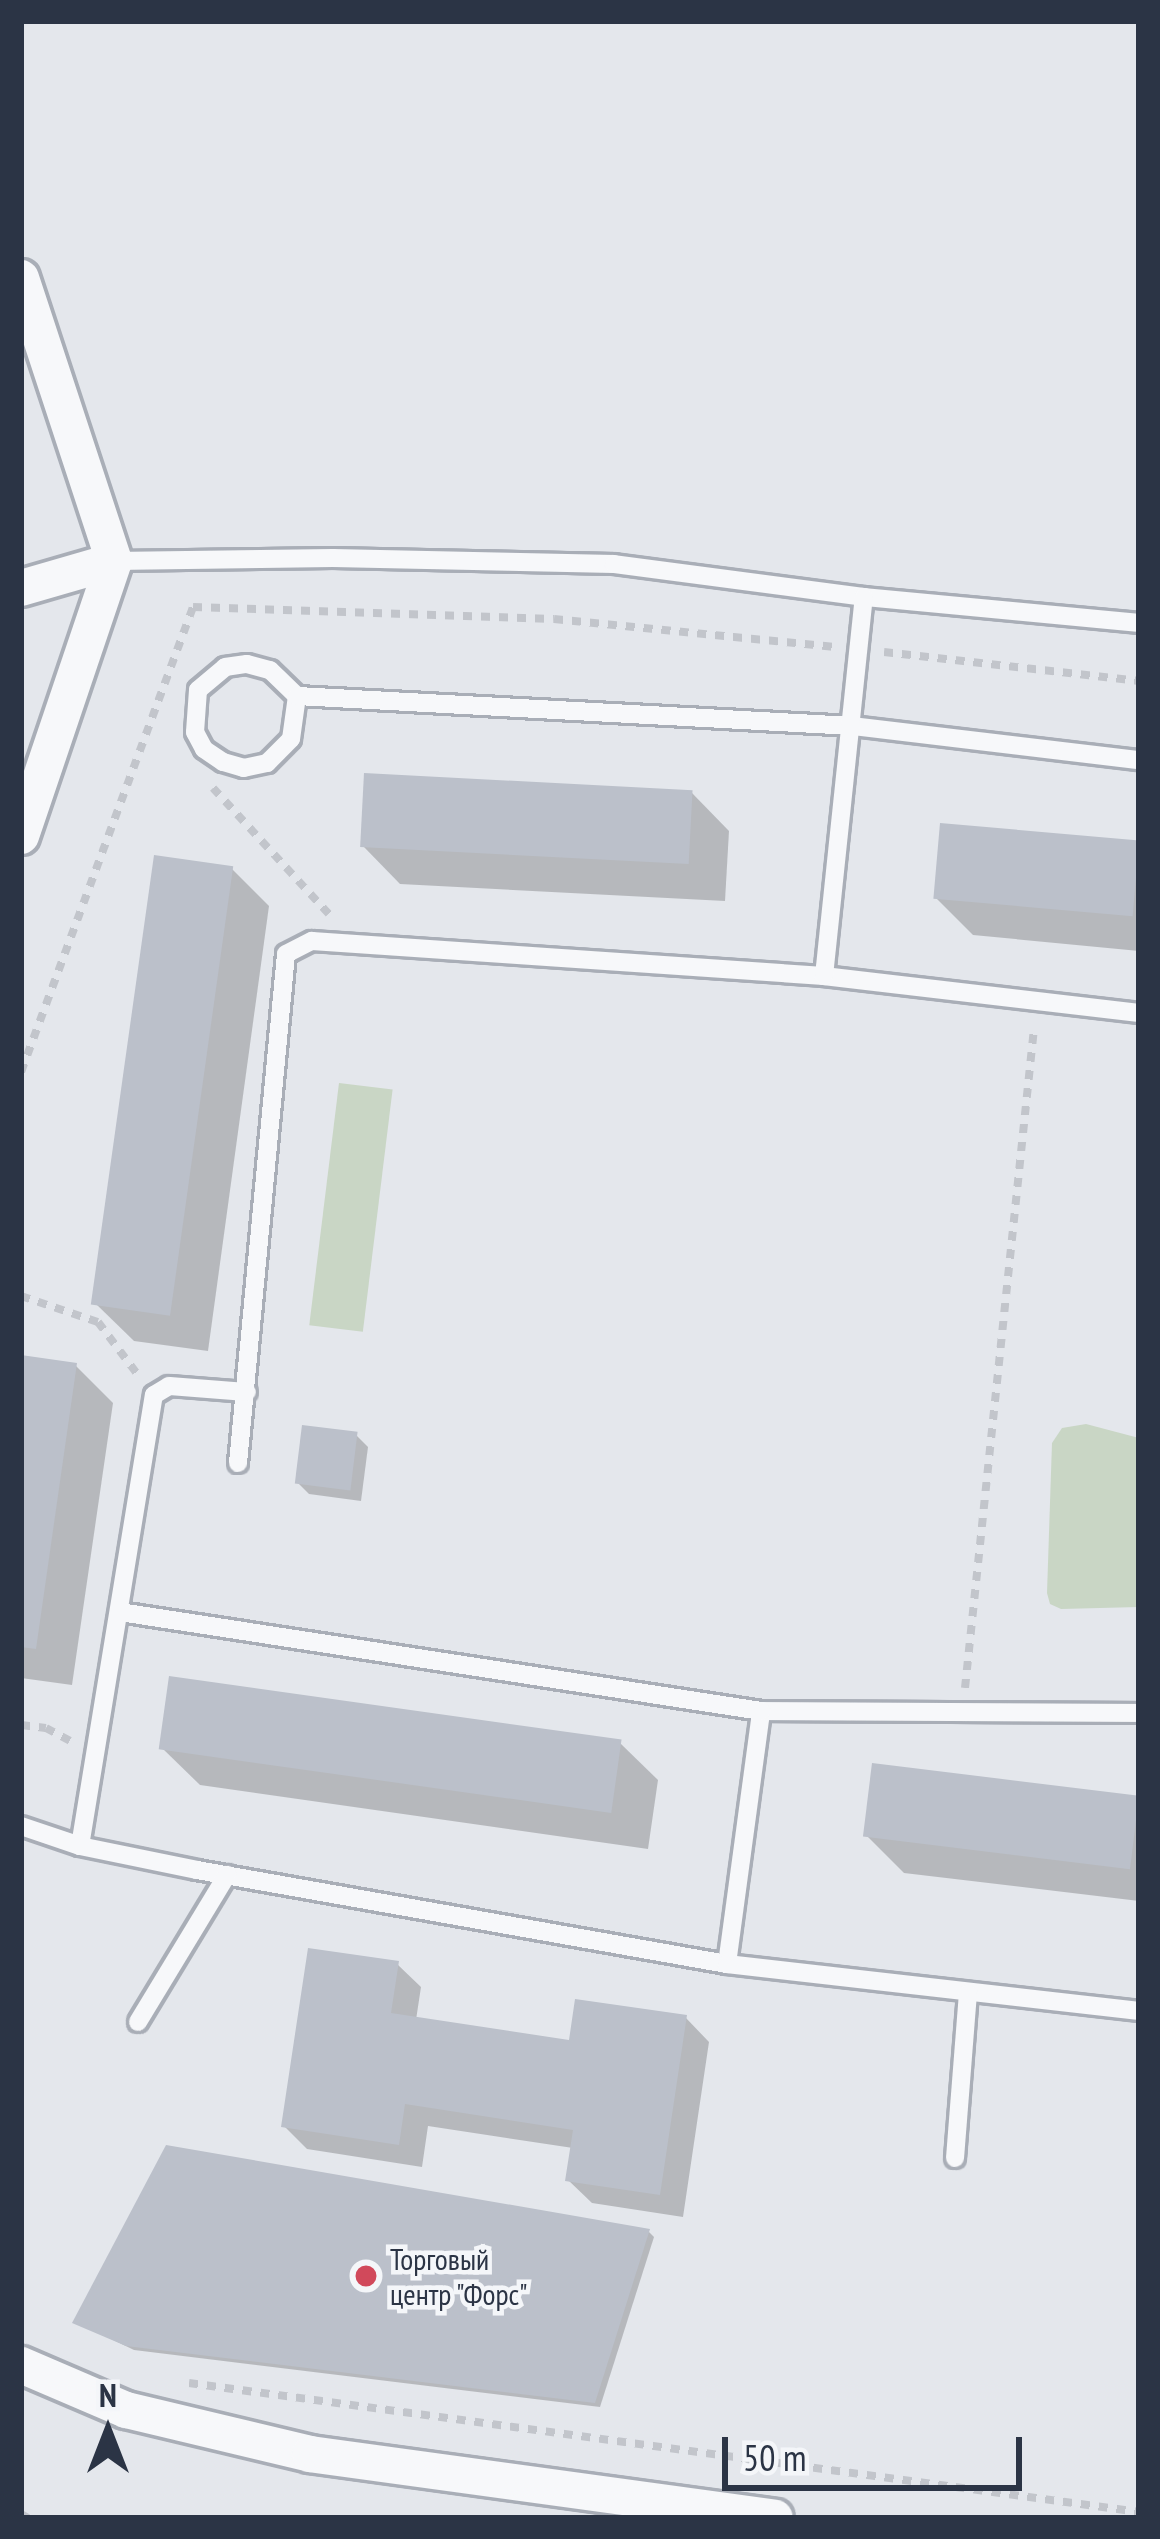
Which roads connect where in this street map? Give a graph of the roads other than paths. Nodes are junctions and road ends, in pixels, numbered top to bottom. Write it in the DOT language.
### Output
graph roads {
  1 [pos="21,278"];
  2 [pos="114,561"];
  3 [pos="21,588"];
  4 [pos="864,596"];
  5 [pos="1139,623"];
  6 [pos="297,697"];
  7 [pos="853,726"];
  8 [pos="1139,760"];
  9 [pos="21,836"];
  10 [pos="824,976"];
  11 [pos="1139,1013"];
  12 [pos="247,1392"];
  13 [pos="238,1462"];
  14 [pos="120,1612"];
  15 [pos="761,1712"];
  16 [pos="1139,1713"];
  17 [pos="21,1826"];
  18 [pos="80,1846"];
  19 [pos="226,1875"];
  20 [pos="728,1964"];
  21 [pos="968,1994"];
  22 [pos="1139,2011"];
  23 [pos="138,2022"];
  24 [pos="955,2158"];
  25 [pos="21,2365"];
  26 [pos="775,2518"];
  1 -- 2 [label="street"];
  2 -- 3 [label="street"];
  2 -- 4 [label="lane"];
  2 -- 9 [label="street"];
  4 -- 5 [label="lane"];
  4 -- 7 [label="lane"];
  6 -- 6 [label="lane"];
  6 -- 7 [label="lane"];
  7 -- 8 [label="lane"];
  7 -- 10 [label="lane"];
  10 -- 11 [label="lane"];
  10 -- 12 [label="lane"];
  12 -- 13 [label="lane"];
  12 -- 14 [label="lane"];
  14 -- 15 [label="lane"];
  14 -- 18 [label="lane"];
  15 -- 16 [label="lane"];
  15 -- 20 [label="lane"];
  17 -- 18 [label="lane"];
  18 -- 19 [label="lane"];
  19 -- 20 [label="lane"];
  19 -- 23 [label="lane"];
  20 -- 21 [label="lane"];
  21 -- 22 [label="lane"];
  21 -- 24 [label="lane"];
  25 -- 26 [label="street"];
}
